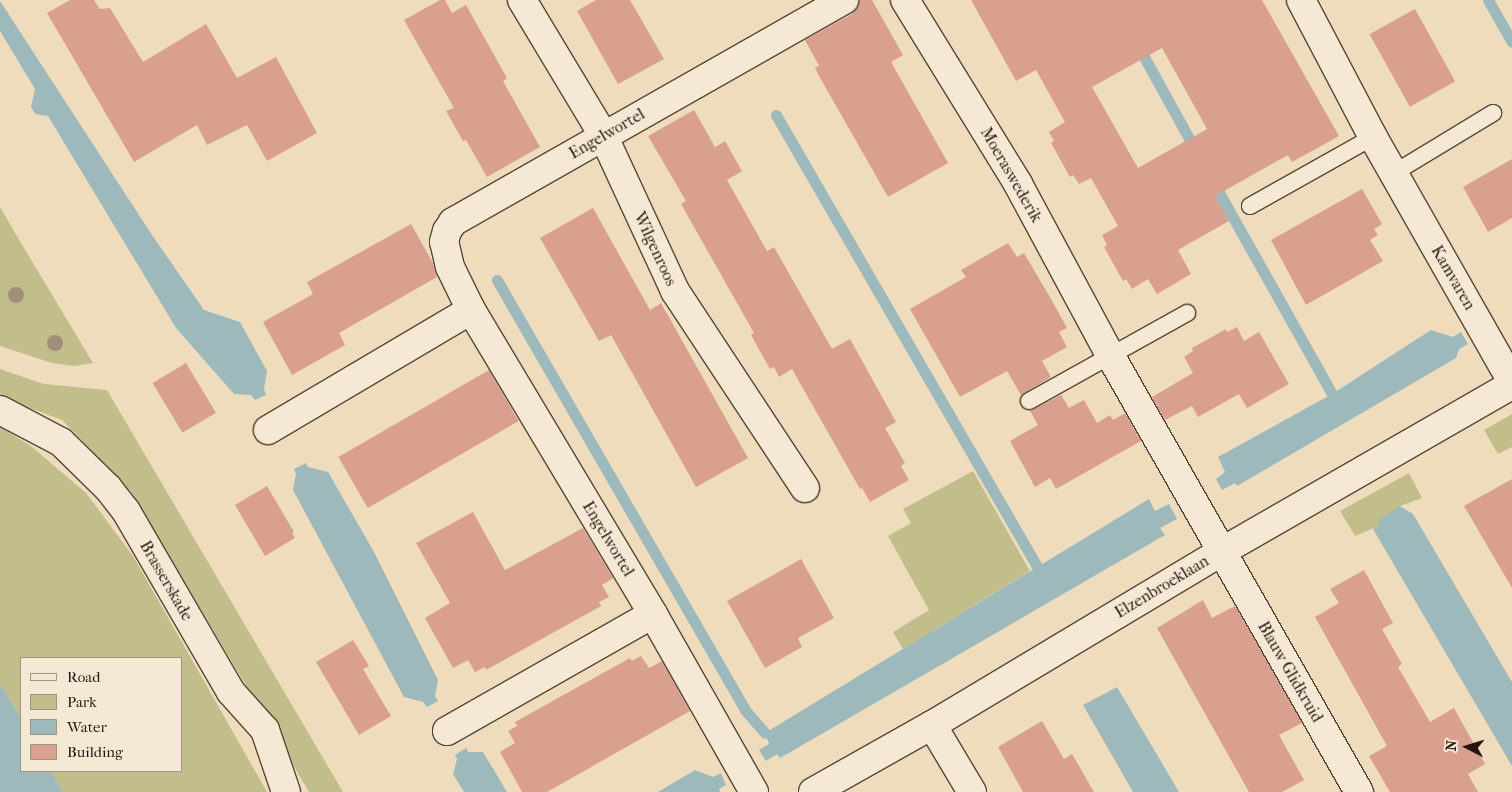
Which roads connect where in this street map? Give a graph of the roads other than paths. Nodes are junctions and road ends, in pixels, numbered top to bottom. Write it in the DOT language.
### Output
graph roads {
  1 [pos="522,0"];
  2 [pos="844,0"];
  3 [pos="904,0"];
  4 [pos="1301,0"];
  5 [pos="1493,113"];
  6 [pos="603,136"];
  7 [pos="1373,137"];
  8 [pos="1394,174"];
  9 [pos="1250,206"];
  10 [pos="471,310"];
  11 [pos="1187,313"];
  12 [pos="1110,355"];
  13 [pos="1512,383"];
  14 [pos="1029,401"];
  15 [pos="0,410"];
  16 [pos="268,430"];
  17 [pos="805,488"];
  18 [pos="1221,552"];
  19 [pos="653,614"];
  20 [pos="932,725"];
  21 [pos="446,731"];
  22 [pos="286,792"];
  23 [pos="754,792"];
  24 [pos="814,792"];
  25 [pos="972,792"];
  26 [pos="1359,792"];
  1 -- 6 [label="street, Wilgenroos"];
  2 -- 6 [label="street, Engelwortel"];
  3 -- 12 [label="street, Moeraswederik"];
  4 -- 7 [label="street, Kamvaren"];
  5 -- 8 [label="lane"];
  6 -- 10 [label="street, Engelwortel"];
  6 -- 17 [label="street, Wilgenroos"];
  7 -- 8 [label="street, Kamvaren"];
  7 -- 9 [label="lane"];
  8 -- 13 [label="street, Kamvaren"];
  10 -- 16 [label="street"];
  10 -- 19 [label="street, Engelwortel"];
  11 -- 12 [label="lane"];
  12 -- 14 [label="lane"];
  12 -- 18 [label="street, Moeraswederik"];
  13 -- 18 [label="street, Elzenbroeklaan"];
  15 -- 22 [label="street, Brasserskade"];
  18 -- 20 [label="street, Elzenbroeklaan"];
  18 -- 26 [label="street, Blauw Glidkruid"];
  19 -- 21 [label="street"];
  19 -- 23 [label="street, Engelwortel"];
  20 -- 24 [label="street, Elzenbroeklaan"];
  20 -- 25 [label="street"];
}
